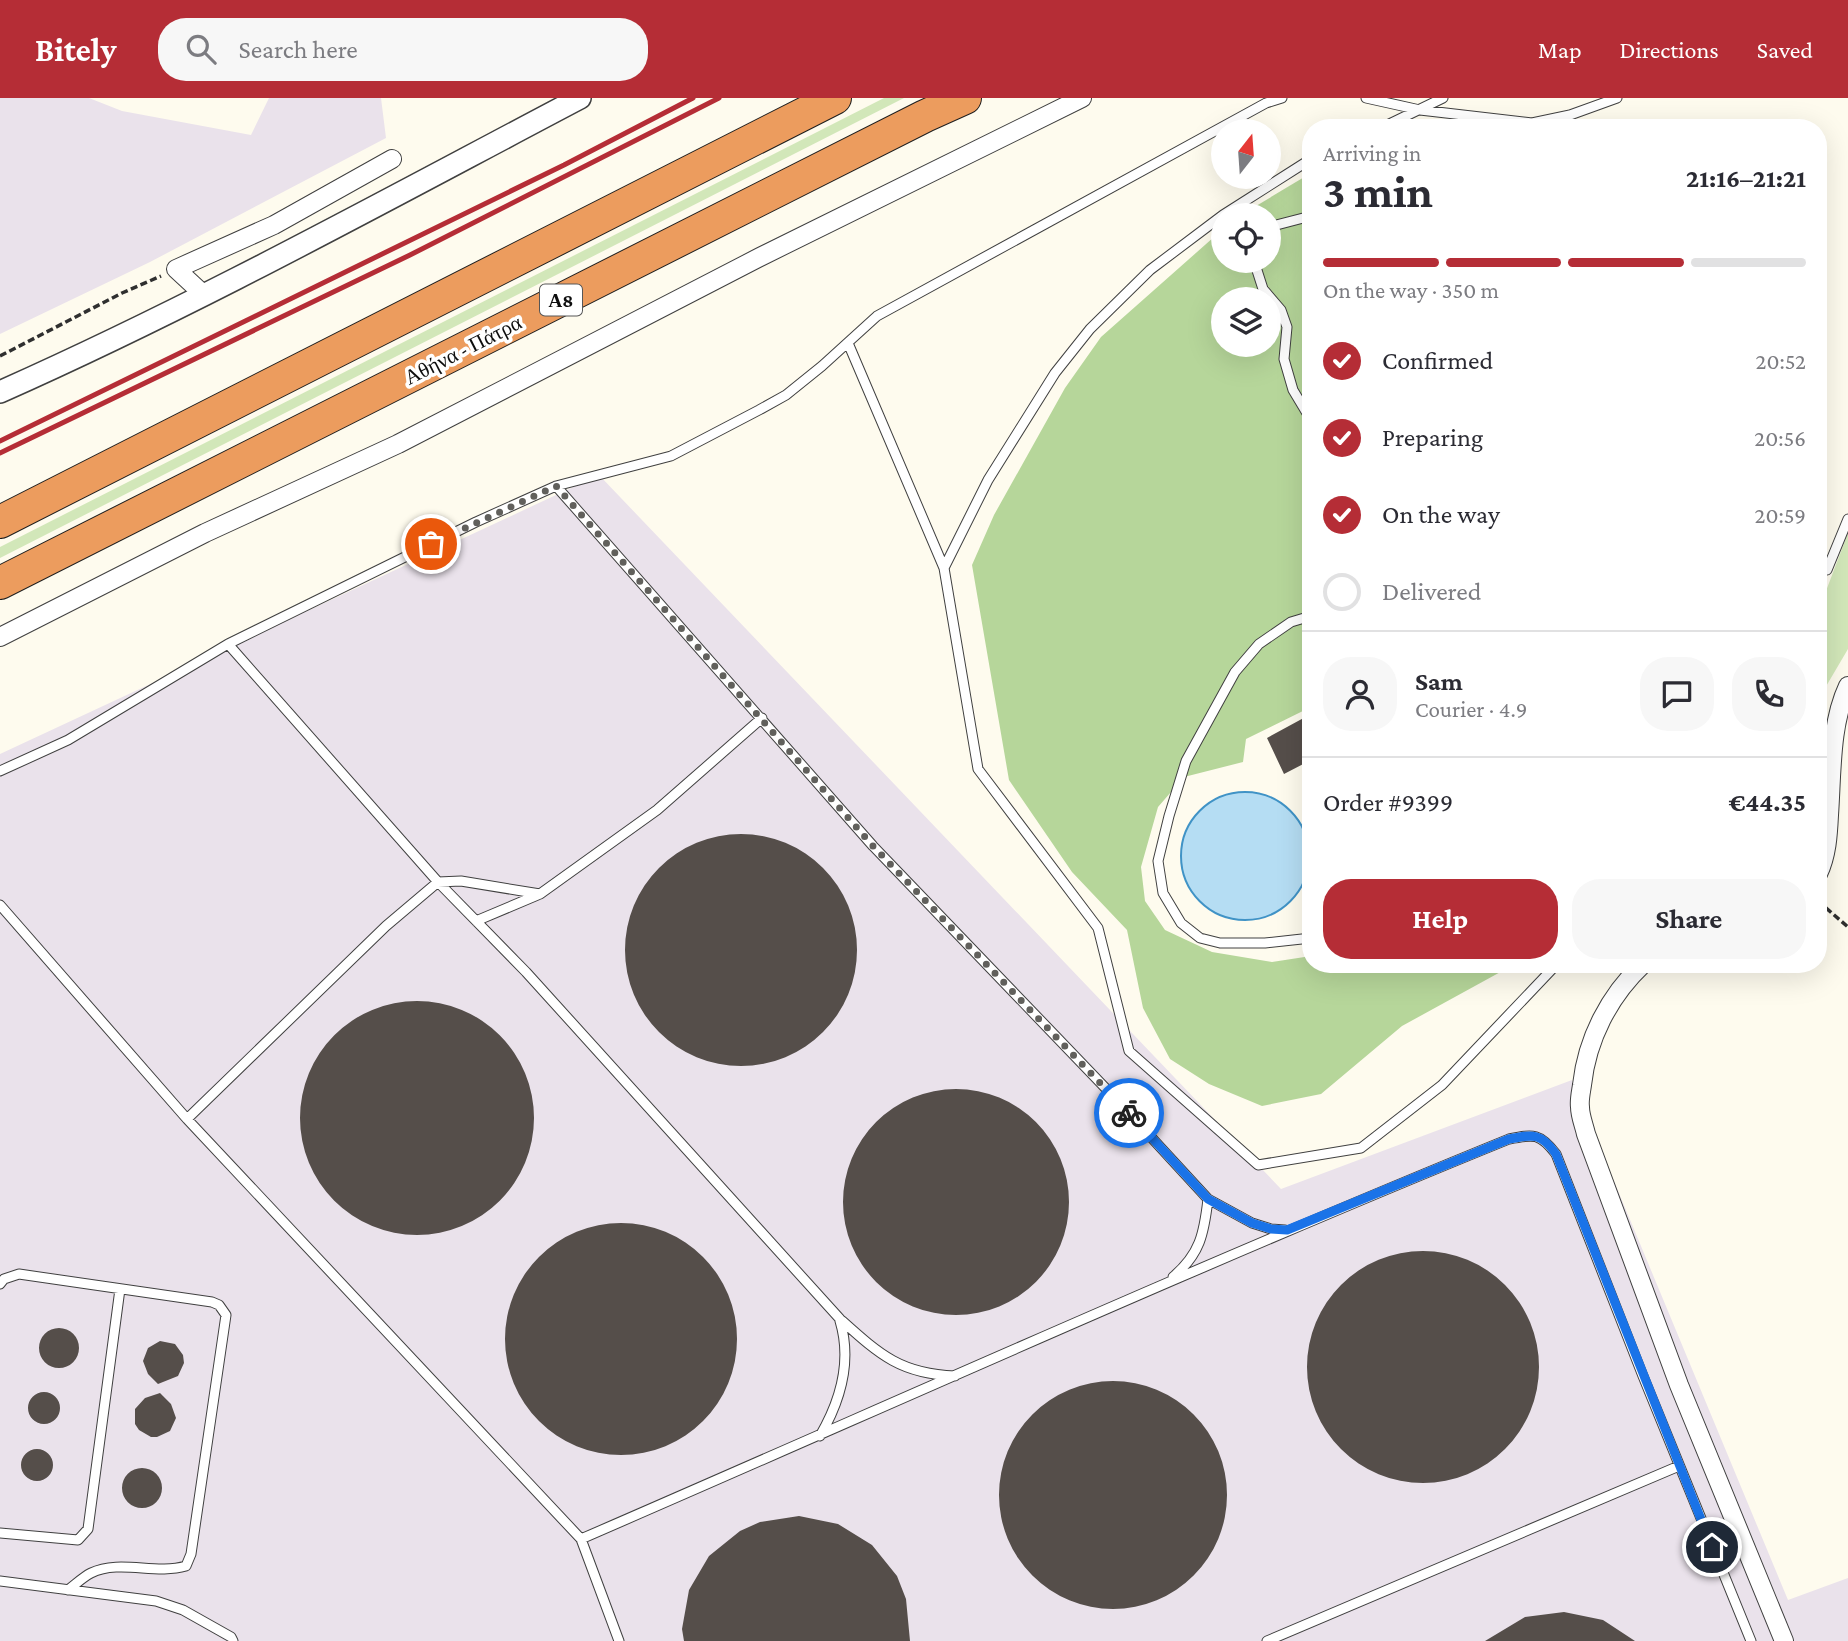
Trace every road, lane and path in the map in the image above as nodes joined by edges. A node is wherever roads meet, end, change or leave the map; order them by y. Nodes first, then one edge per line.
1 (580, 98) edge
2 (835, 98) edge
3 (953, 98) edge
4 (965, 98) edge
5 (1082, 98) edge
6 (1282, 98) edge
7 (1366, 98) edge
8 (1443, 98) edge
9 (1617, 98) edge
10 (1420, 110) junction
11 (925, 116) junction
12 (1400, 119) edge
13 (1498, 119) edge
14 (1551, 119) edge
15 (392, 159) dead end
16 (1302, 165) edge
17 (1242, 203) edge
18 (1302, 218) edge
19 (1211, 224) edge
20 (1281, 224) edge
21 (176, 269) junction
22 (1258, 273) edge
23 (204, 294) junction
24 (848, 342) junction
25 (0, 356) edge
26 (0, 392) edge
27 (1302, 405) edge
28 (556, 486) junction
29 (1848, 519) edge
30 (0, 522) edge
31 (944, 568) junction
32 (1827, 570) dead end
33 (0, 583) edge
34 (1302, 619) edge
35 (0, 637) edge
36 (228, 644) junction
37 (1848, 685) edge
38 (762, 718) junction
39 (1827, 770) edge
40 (0, 771) edge
41 (438, 882) junction
42 (540, 894) junction
43 (0, 905) edge
44 (1827, 909) edge
45 (477, 921) junction
46 (1848, 928) edge
47 (1302, 939) edge
48 (1548, 973) edge
49 (1634, 973) edge
50 (187, 1119) junction
51 (1208, 1199) junction
52 (1287, 1230) junction
53 (0, 1284) edge
54 (1165, 1284) junction
55 (120, 1289) junction
56 (840, 1319) junction
57 (957, 1376) junction
58 (820, 1436) junction
59 (1679, 1466) junction
60 (0, 1533) edge
61 (581, 1539) junction
62 (0, 1581) edge
63 (68, 1590) junction
64 (233, 1641) edge
65 (619, 1641) edge
66 (1267, 1641) edge
67 (1751, 1641) edge
68 (1784, 1641) edge

1 - 23 street
2 - 30 highway
3 - 11 highway
4 - 11 highway, Αθήνα - Πάτρα / Α8
5 - 35 street
6 - 24 lane
7 - 10 lane
8 - 10 lane
9 - 14 lane
10 - 12 lane
10 - 13 lane
11 - 33 highway, Αθήνα - Πάτρα / Α8
15 - 21 street
16 - 17 lane
18 - 20 lane
19 - 31 lane
21 - 23 street
21 - 25 path
22 - 27 lane
23 - 26 street
24 - 28 lane
24 - 31 lane
28 - 36 lane
28 - 38 lane
29 - 32 lane
31 - 48 lane
34 - 47 lane
36 - 40 lane
36 - 41 lane
37 - 39 street
38 - 42 lane
38 - 51 lane
41 - 42 lane
41 - 45 lane
41 - 50 lane
42 - 45 lane
43 - 50 lane
44 - 46 path
45 - 56 lane
49 - 68 street
50 - 61 lane
51 - 52 lane
51 - 54 lane
52 - 54 lane
52 - 59 lane
53 - 55 lane
54 - 57 lane
55 - 60 lane
55 - 63 lane
56 - 57 lane
56 - 58 lane
57 - 58 lane
58 - 61 lane
59 - 66 lane
59 - 67 lane
61 - 65 lane
62 - 63 lane
63 - 64 lane

